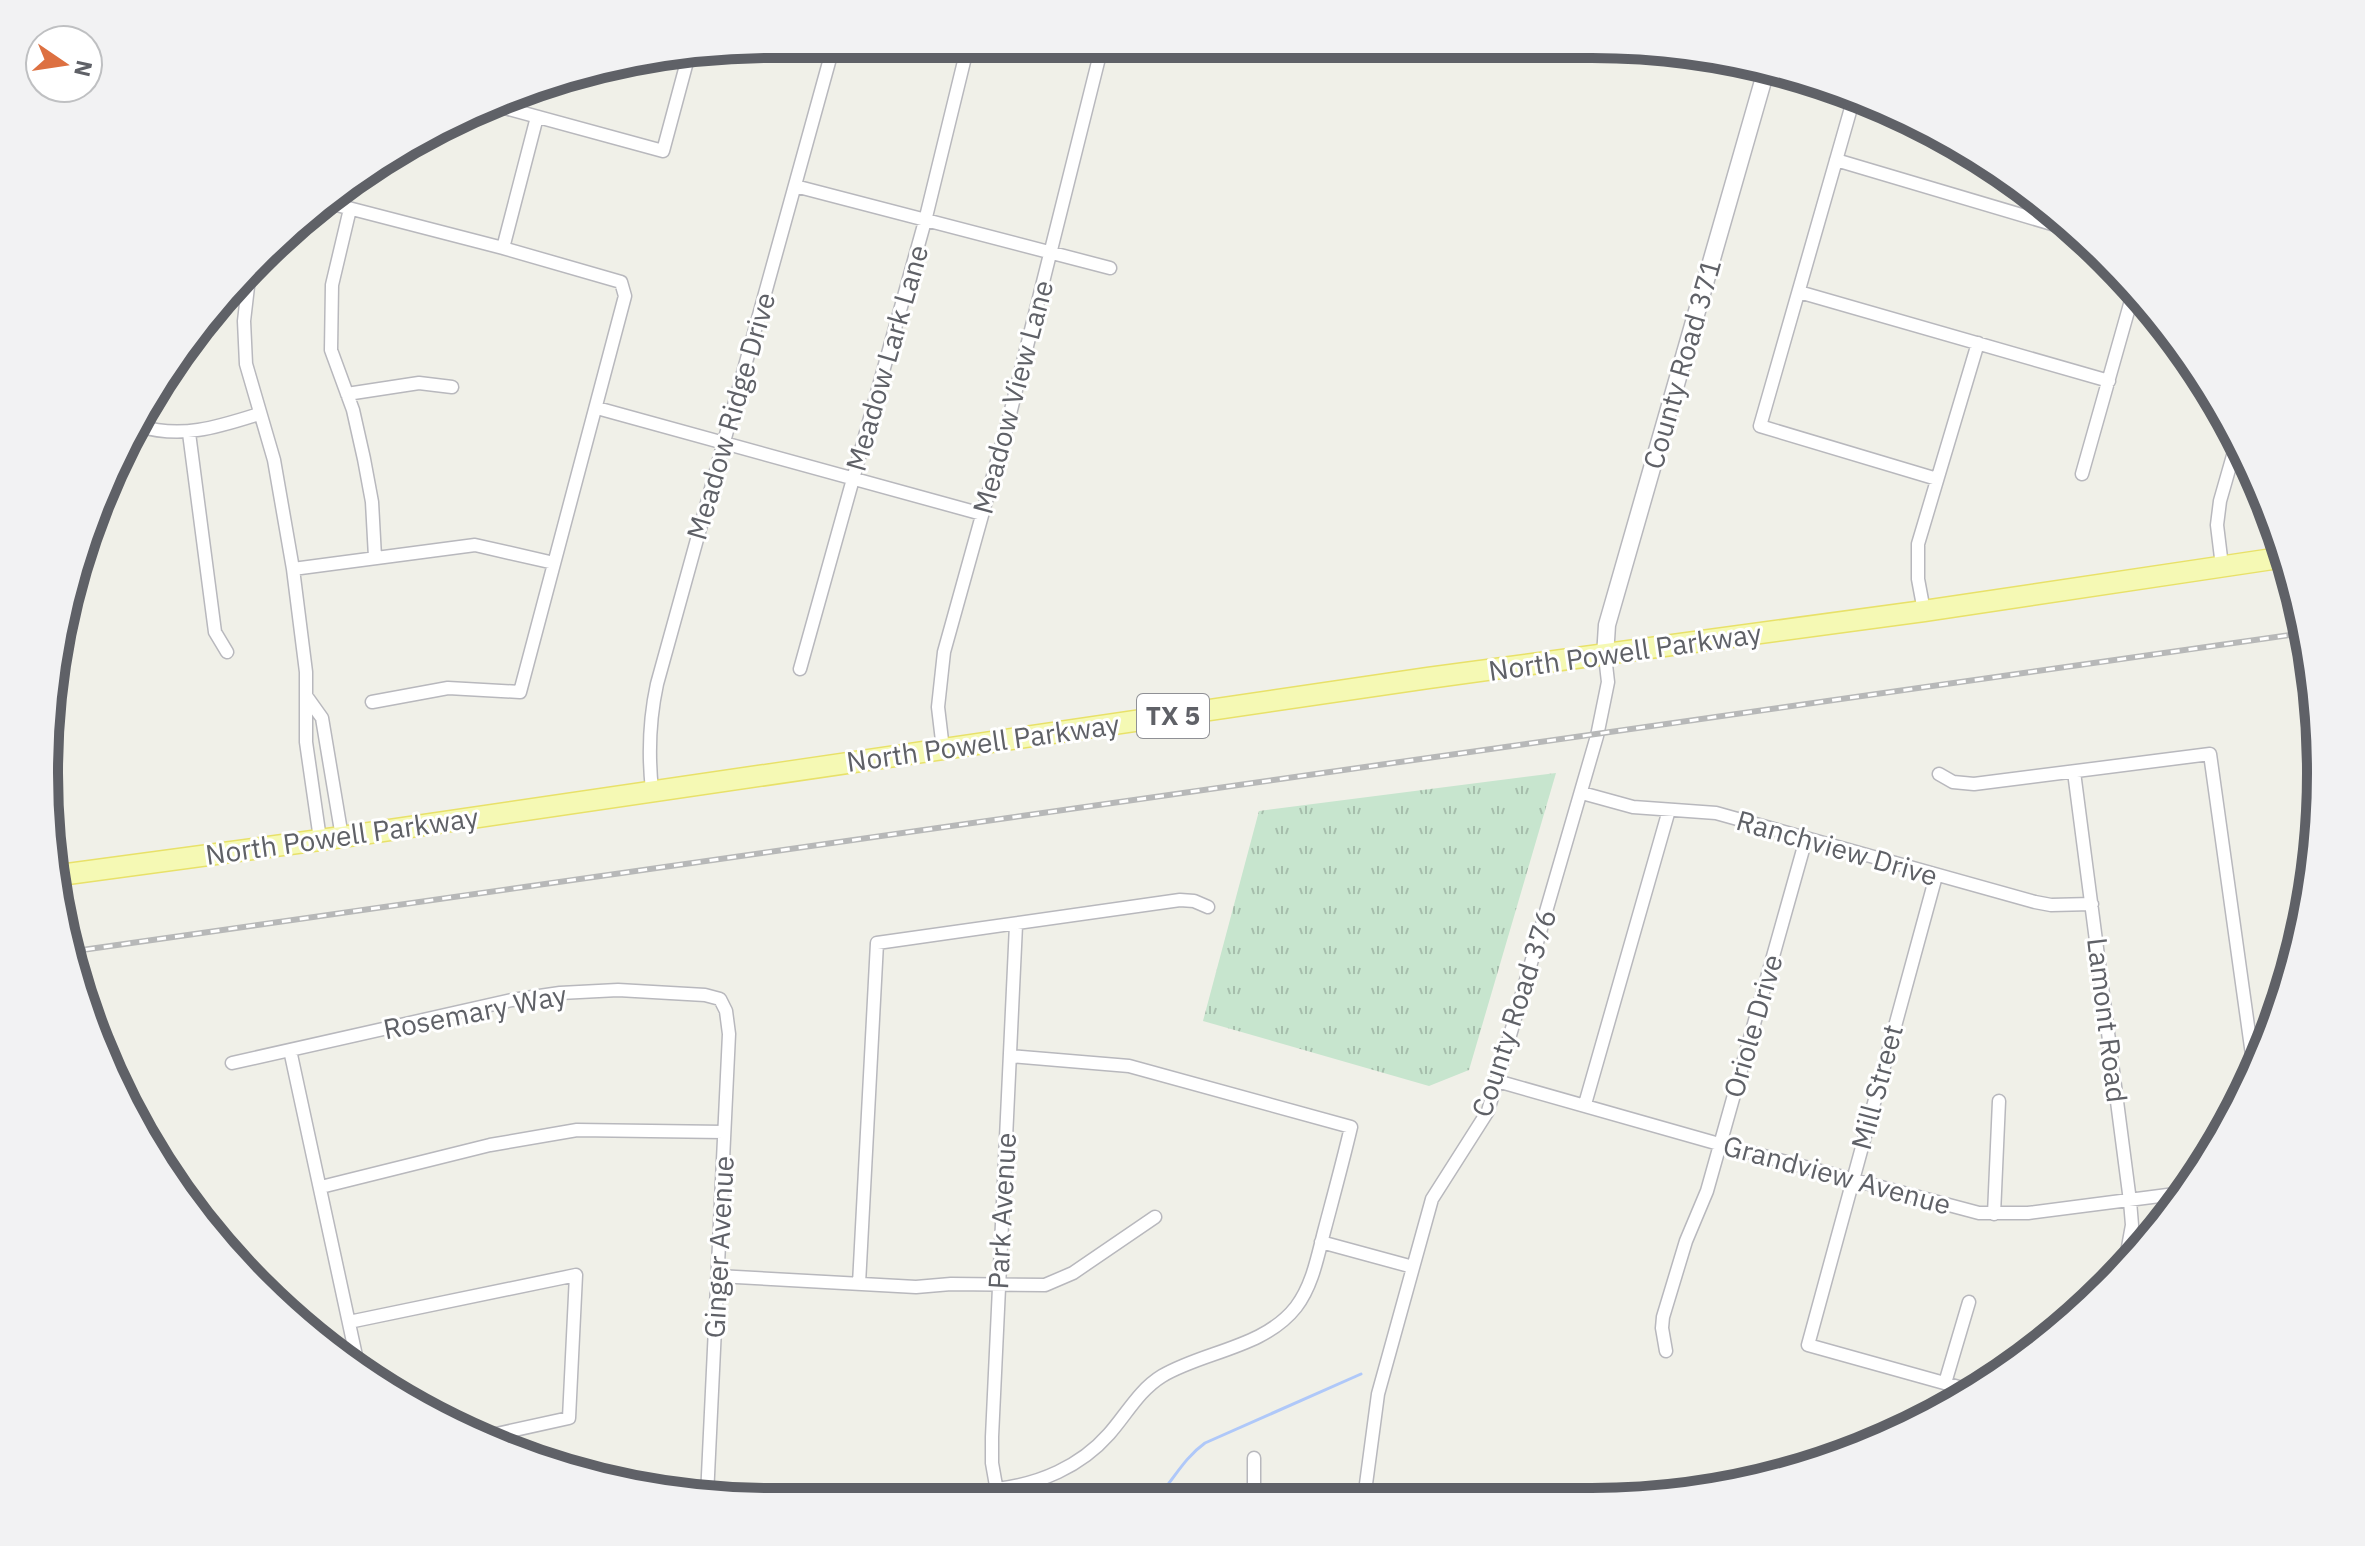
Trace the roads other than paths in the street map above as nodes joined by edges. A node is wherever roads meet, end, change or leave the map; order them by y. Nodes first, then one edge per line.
1 (830, 58) edge
2 (965, 58) edge
3 (1099, 58) edge
4 (687, 63) edge
5 (1764, 79) edge
6 (1851, 107) edge
7 (508, 109) edge
8 (537, 117) junction
9 (1836, 160) junction
10 (795, 186) junction
11 (338, 206) edge
12 (350, 209) junction
13 (925, 221) junction
14 (2048, 223) edge
15 (503, 248) junction
16 (1050, 253) junction
17 (1110, 268) dead end
18 (248, 288) edge
19 (1799, 292) junction
20 (2131, 303) edge
21 (1978, 343) junction
22 (2109, 381) junction
23 (452, 387) dead end
24 (347, 394) junction
25 (597, 408) junction
26 (259, 414) junction
27 (147, 428) edge
28 (189, 433) junction
29 (724, 444) junction
30 (2233, 456) edge
31 (2082, 474) dead end
32 (854, 478) junction
33 (1937, 479) junction
34 (982, 514) junction
35 (375, 557) junction
36 (2274, 559) edge
37 (554, 563) junction
38 (2222, 566) junction
39 (293, 569) junction
40 (1924, 611) junction
41 (227, 652) dead end
42 (1605, 656) junction
43 (800, 669) dead end
44 (307, 697) junction
45 (372, 702) dead end
46 (943, 749) junction
47 (2074, 772) junction
48 (1939, 774) dead end
49 (652, 790) junction
50 (1582, 793) junction
51 (1669, 810) junction
52 (342, 837) junction
53 (320, 839) junction
54 (1806, 839) junction
55 (65, 874) edge
56 (1936, 876) junction
57 (2092, 904) junction
58 (1208, 907) dead end
59 (1016, 925) junction
60 (720, 999) joint
61 (290, 1050) junction
62 (2251, 1050) edge
63 (1010, 1056) junction
64 (232, 1063) dead end
65 (1497, 1081) junction
66 (1999, 1101) dead end
67 (1585, 1104) junction
68 (724, 1132) junction
69 (1719, 1144) junction
70 (1852, 1180) junction
71 (321, 1187) junction
72 (2168, 1195) edge
73 (2130, 1201) junction
74 (1994, 1214) junction
75 (1155, 1217) dead end
76 (1321, 1242) junction
77 (2128, 1246) edge
78 (1413, 1267) junction
79 (718, 1276) junction
80 (859, 1284) junction
81 (998, 1285) junction
82 (1969, 1302) dead end
83 (349, 1322) junction
84 (1666, 1351) dead end
85 (355, 1353) edge
86 (1945, 1383) junction
87 (1958, 1387) edge
88 (498, 1434) edge
89 (1254, 1458) dead end
90 (708, 1484) edge
91 (997, 1488) edge
92 (1013, 1488) edge
93 (1252, 1488) edge
94 (1365, 1488) edge

1 - 10 street, Meadow Ridge Drive
2 - 13 street, Meadow Lark Lane
3 - 16 street, Meadow View Lane
4 - 8 street
5 - 42 street, County Road 371
6 - 9 street
7 - 8 street
8 - 15 street
9 - 14 street
9 - 19 street
10 - 13 street
10 - 29 street, Meadow Ridge Drive
11 - 12 street
12 - 15 street
12 - 24 street
13 - 16 street
13 - 32 street, Meadow Lark Lane
15 - 25 street
16 - 17 street
16 - 34 street, Meadow View Lane
18 - 26 street
19 - 21 street
19 - 33 street
20 - 22 street
21 - 22 street
21 - 33 street
22 - 31 street
23 - 24 street
24 - 35 street
25 - 29 street
25 - 37 street
26 - 28 street
26 - 39 street
27 - 28 street
28 - 41 street
29 - 32 street
29 - 49 street, Meadow Ridge Drive
30 - 38 street
32 - 34 street
32 - 43 street, Meadow Lark Lane
33 - 40 street
34 - 46 street, Meadow View Lane
35 - 37 street
35 - 39 street
36 - 38 main road, North Powell Parkway / TX 5
37 - 45 street
38 - 40 main road, North Powell Parkway / TX 5
39 - 44 street
40 - 42 main road, North Powell Parkway / TX 5
42 - 46 main road, North Powell Parkway / TX 5
42 - 50 street, County Road 376
44 - 52 street
44 - 53 street
46 - 49 main road, North Powell Parkway / TX 5
47 - 48 street
47 - 57 street, Lamont Road
47 - 62 street
49 - 52 main road, North Powell Parkway / TX 5
50 - 51 street, Ranchview Drive
50 - 65 street, County Road 376
51 - 54 street, Ranchview Drive
51 - 67 street
52 - 53 main road, North Powell Parkway / TX 5
53 - 55 main road, North Powell Parkway / TX 5
54 - 56 street, Ranchview Drive
54 - 69 street, Oriole Drive
56 - 57 street, Ranchview Drive
56 - 70 street, Mill Street
57 - 73 street, Lamont Road
58 - 59 street
59 - 63 street, Park Avenue
59 - 80 street
60 - 61 street, Rosemary Way
60 - 68 street, Ginger Avenue
61 - 64 street, Rosemary Way
61 - 71 street
63 - 76 street
63 - 81 street, Park Avenue
65 - 67 street, Grandview Avenue
65 - 78 street, County Road 376
66 - 74 street
67 - 69 street, Grandview Avenue
68 - 71 street
68 - 79 street, Ginger Avenue
69 - 70 street, Grandview Avenue
69 - 84 street, Oriole Drive
70 - 74 street, Grandview Avenue
70 - 86 street, Mill Street
71 - 83 street
72 - 73 street, Grandview Avenue
73 - 74 street, Grandview Avenue
73 - 77 street, Lamont Road
75 - 81 street
76 - 78 street
76 - 92 street
78 - 94 street, County Road 376
79 - 80 street
79 - 90 street, Ginger Avenue
80 - 81 street
81 - 91 street, Park Avenue
82 - 86 street
83 - 85 street
83 - 88 street
86 - 87 street
89 - 93 street

